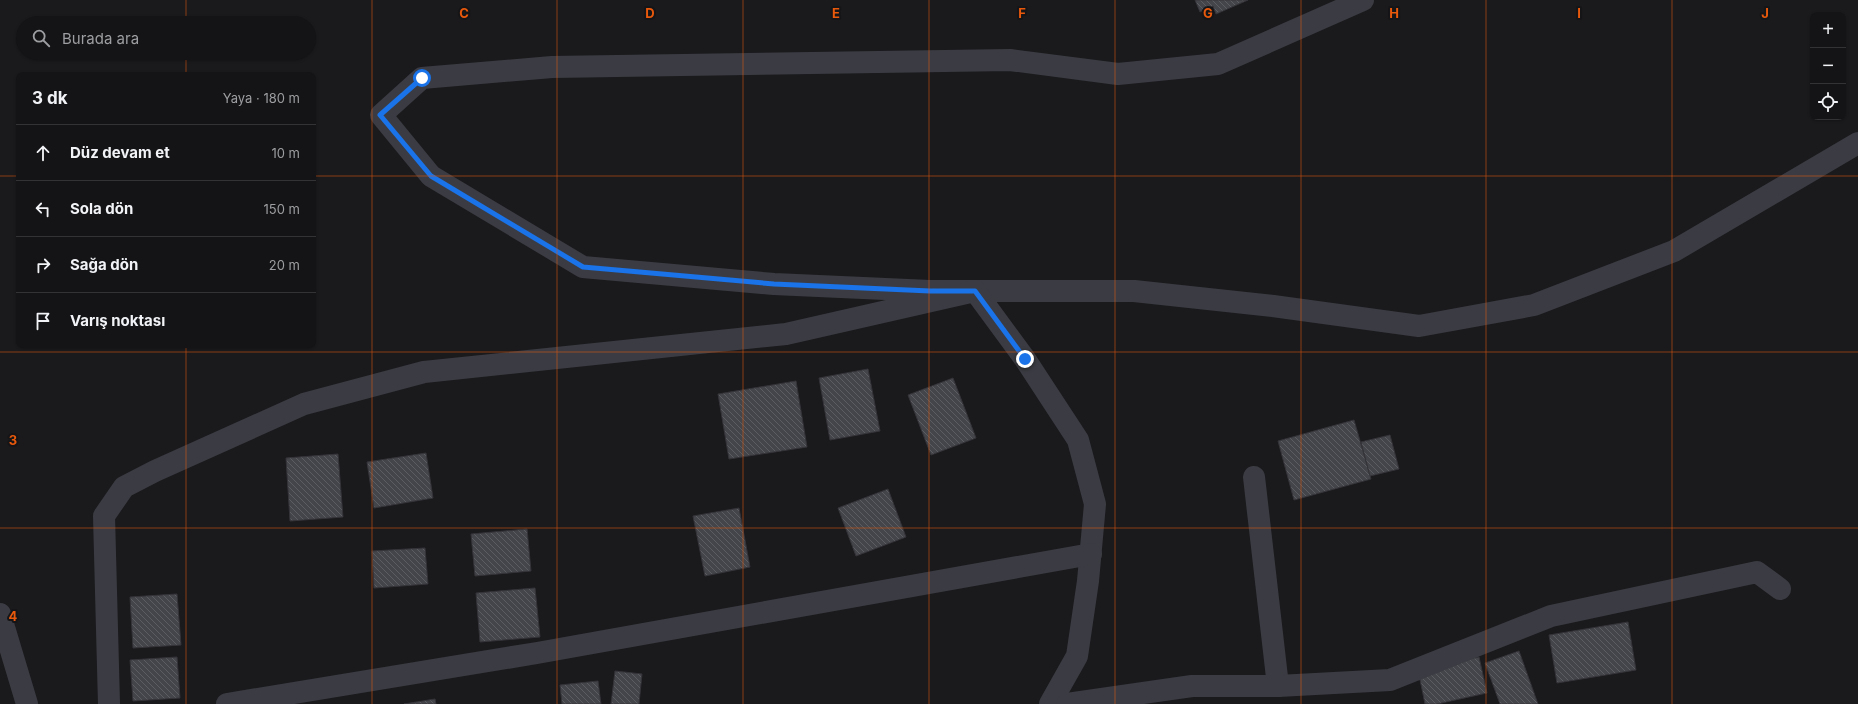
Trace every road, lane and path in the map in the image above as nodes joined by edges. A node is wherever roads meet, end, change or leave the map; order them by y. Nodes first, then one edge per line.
1 (1364, 0) edge
2 (1858, 143) edge
3 (975, 291) junction
4 (1254, 477) dead end
5 (1090, 554) junction
6 (1780, 589) dead end
7 (0, 614) edge
8 (1278, 686) junction
9 (27, 704) edge
10 (109, 704) edge
11 (227, 704) edge
12 (1050, 704) edge
13 (1067, 704) edge

1 - 3 street
2 - 3 street
3 - 5 street
3 - 10 street
4 - 8 street
5 - 11 street
5 - 12 street
6 - 8 street
7 - 9 street
8 - 13 street

